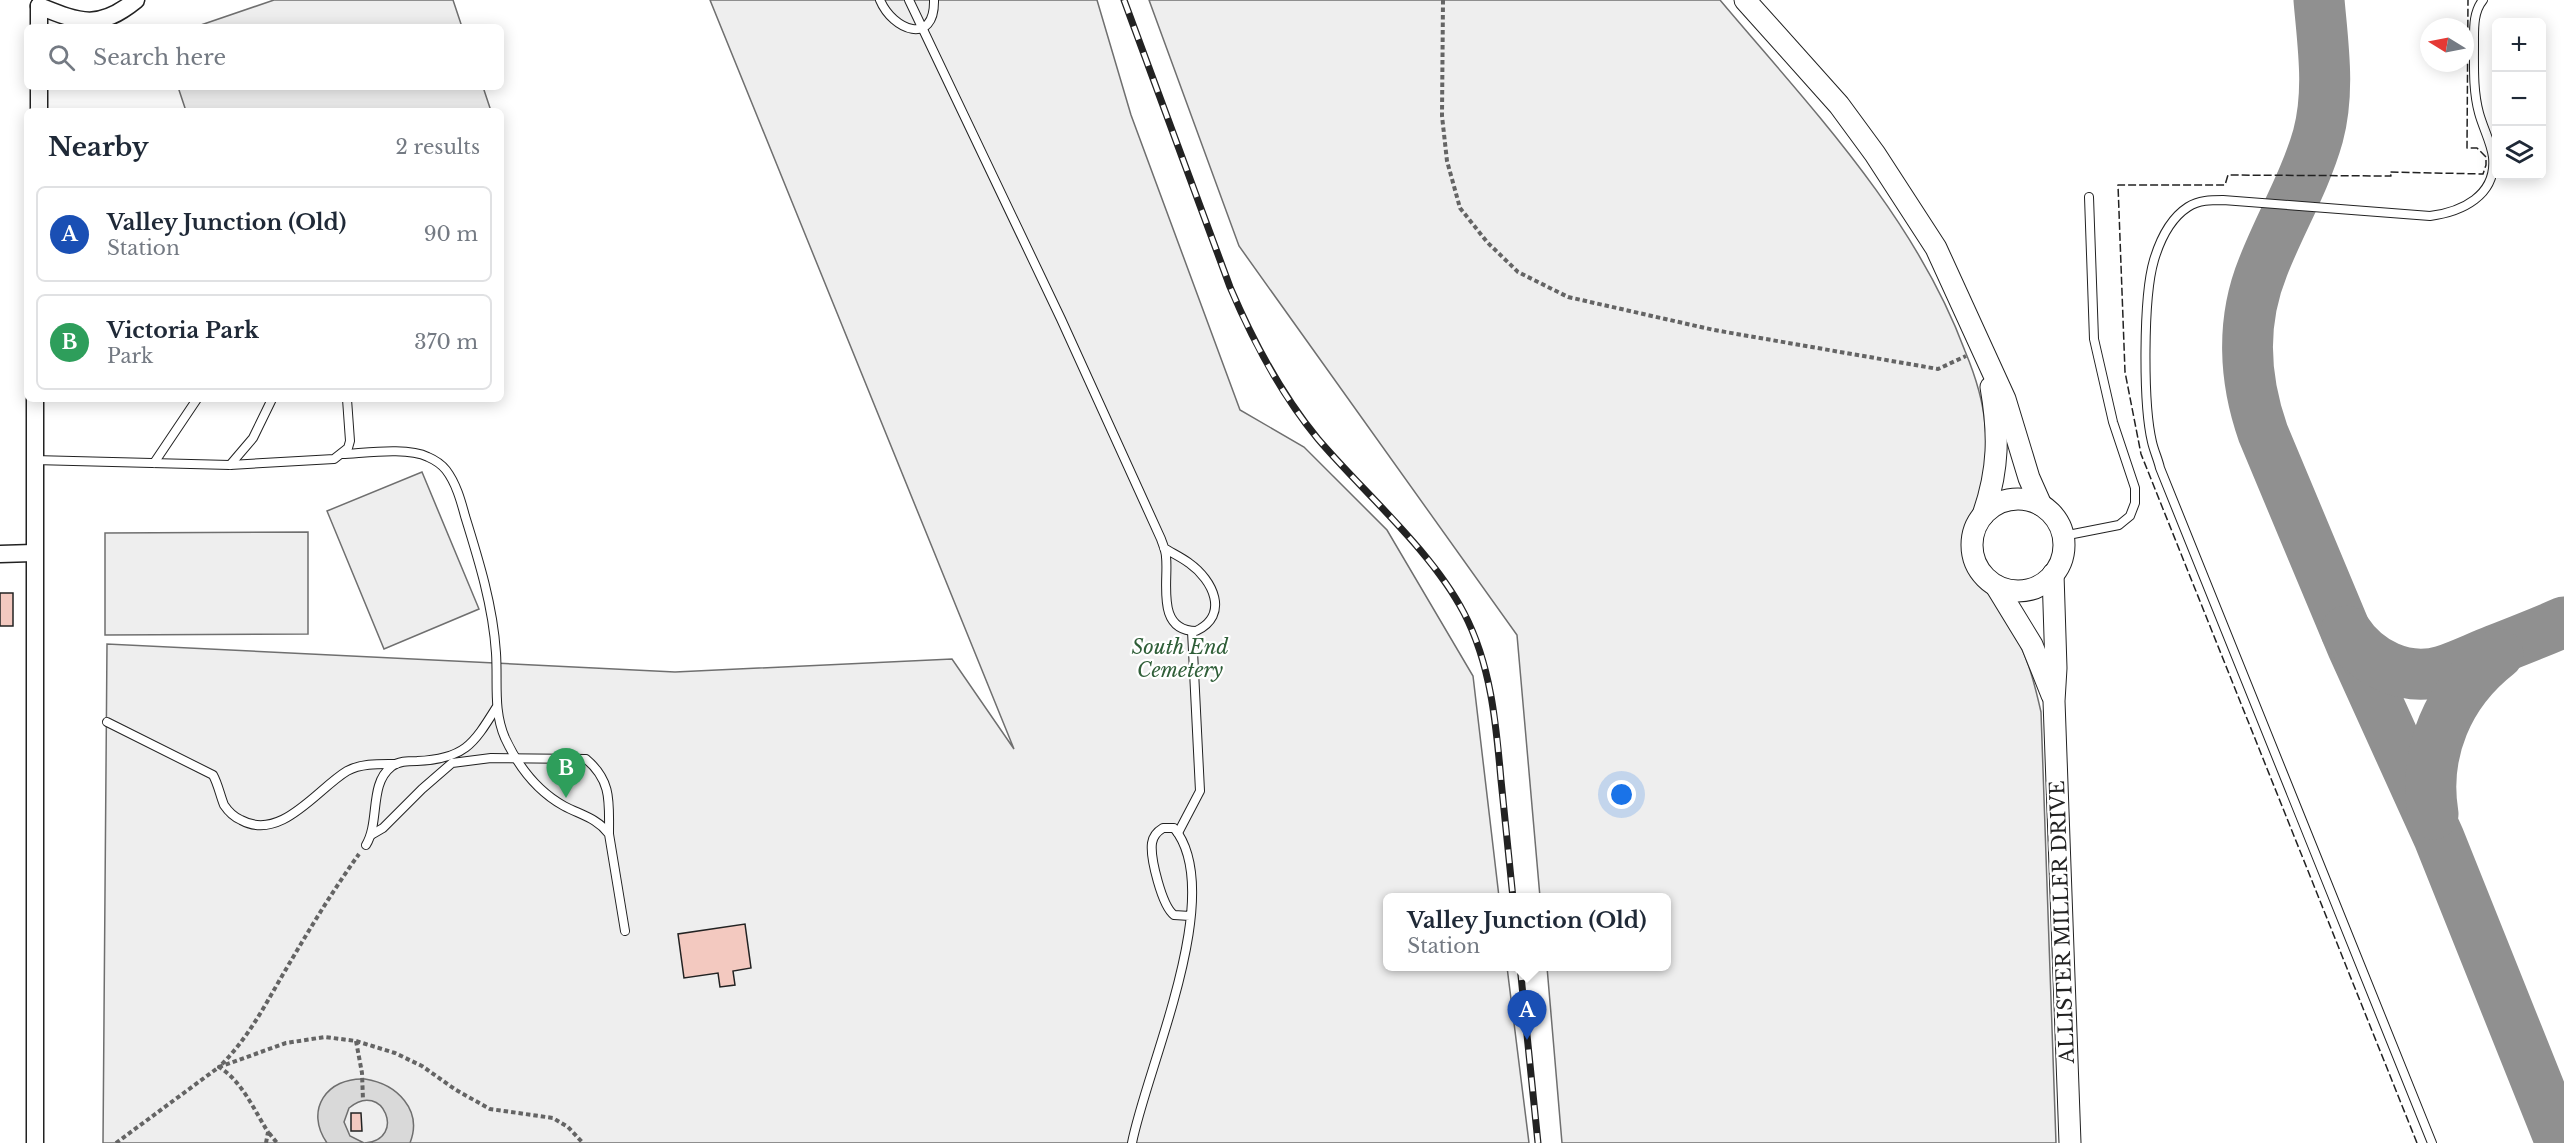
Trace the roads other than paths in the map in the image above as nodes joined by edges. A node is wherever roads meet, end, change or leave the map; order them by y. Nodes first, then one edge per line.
1 (136, 0) edge
2 (880, 0) edge
3 (909, 0) edge
4 (934, 0) edge
5 (1745, 0) edge
6 (2483, 0) edge
7 (37, 3) edge
8 (39, 24) edge
9 (923, 29) junction
10 (39, 90) edge
11 (39, 108) edge
12 (2090, 196) dead end
13 (1983, 348) junction
14 (35, 402) edge
15 (195, 402) edge
16 (271, 402) edge
17 (347, 402) edge
18 (342, 454) junction
19 (34, 460) junction
20 (154, 463) junction
21 (230, 465) junction
22 (2041, 505) junction
23 (1983, 515) junction
24 (2062, 536) junction
25 (1164, 548) junction
26 (33, 553) junction
27 (0, 554) edge
28 (2053, 574) junction
29 (1996, 586) junction
30 (1192, 631) junction
31 (2054, 701) junction
32 (496, 708) junction
33 (106, 722) dead end
34 (517, 759) junction
35 (396, 764) junction
36 (1177, 831) junction
37 (609, 834) junction
38 (371, 835) junction
39 (366, 845) road end
40 (1190, 916) junction
41 (625, 931) dead end
42 (35, 1143) edge
43 (1132, 1143) edge
44 (2070, 1143) edge
45 (2432, 1143) edge

1 - 7 street
2 - 9 lane
3 - 9 lane
4 - 9 lane
5 - 13 street
6 - 45 lane
7 - 8 street
9 - 25 lane
10 - 11 street
12 - 24 lane
13 - 22 street
13 - 23 street
14 - 19 street
15 - 20 lane
16 - 21 lane
17 - 18 lane
18 - 21 lane
18 - 32 lane
19 - 20 lane
19 - 26 street
20 - 21 lane
22 - 23 street
22 - 24 street
23 - 29 street
24 - 28 street
25 - 30 lane
25 - 30 lane
26 - 27 street
26 - 42 street
28 - 29 street
28 - 31 street, ALLISTER MILLER DRIVE
29 - 31 street, ALLISTER MILLER DRIVE
30 - 36 lane
31 - 44 street, ALLISTER MILLER DRIVE
32 - 34 lane
32 - 35 lane
33 - 35 lane
34 - 37 lane
34 - 37 lane
34 - 38 lane
35 - 38 lane
36 - 40 lane
36 - 40 lane
37 - 41 lane
38 - 39 lane
40 - 43 lane

